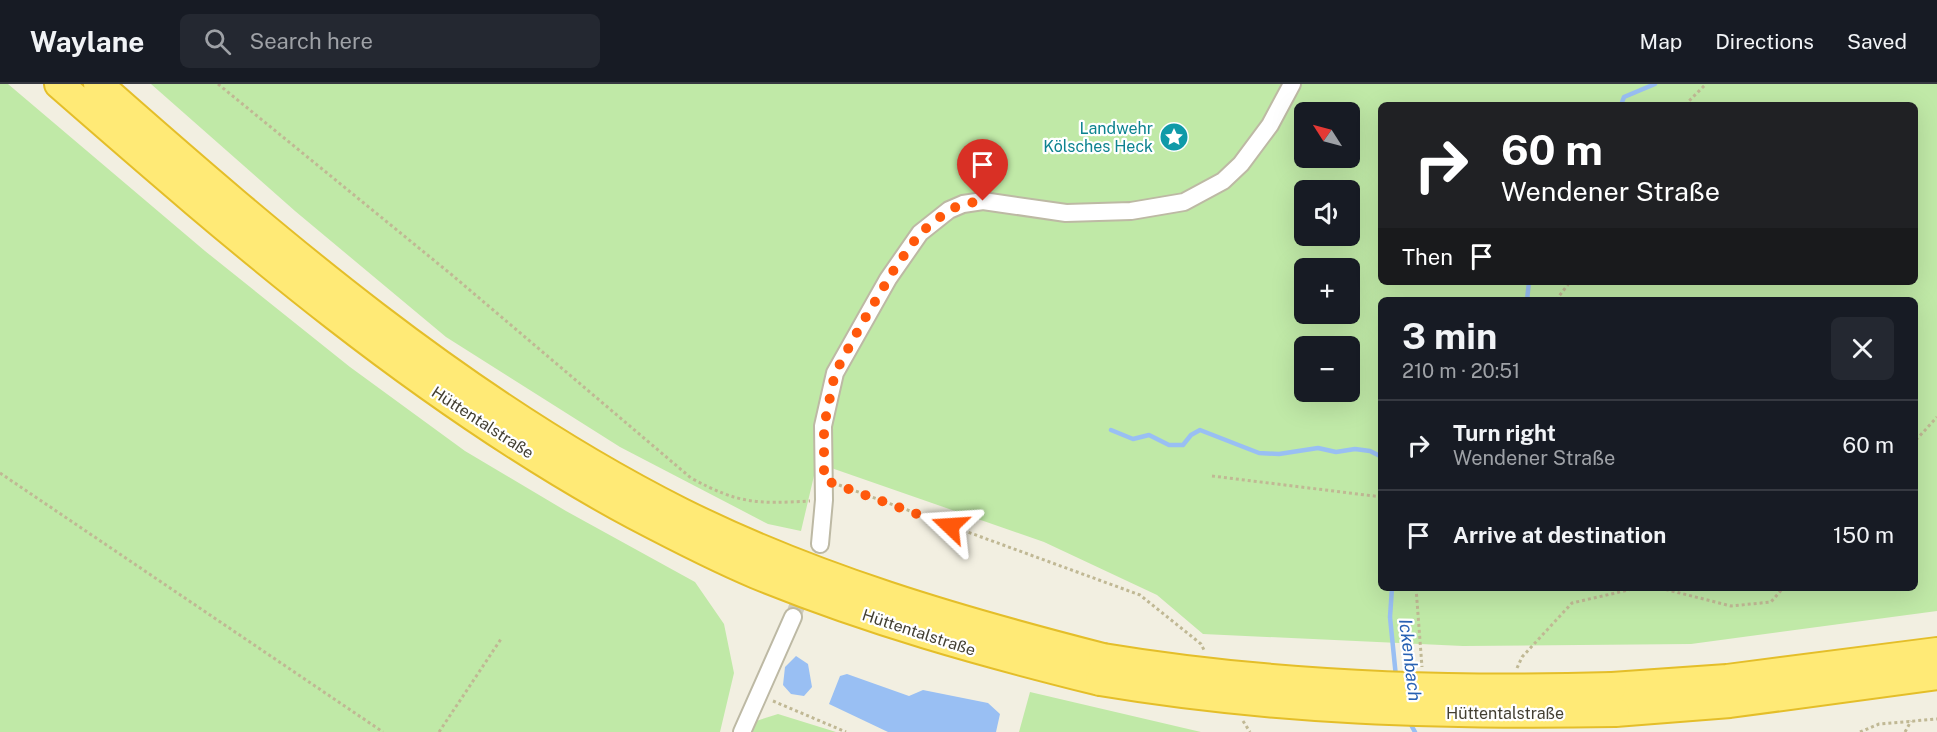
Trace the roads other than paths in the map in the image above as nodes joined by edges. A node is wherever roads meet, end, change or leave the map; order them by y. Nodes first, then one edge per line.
1 (59, 84) edge
2 (98, 84) edge
3 (1292, 84) edge
4 (820, 544) tunnel mouth
5 (793, 617) tunnel mouth
6 (1937, 652) edge
7 (1101, 669) junction
8 (1937, 675) edge
9 (1614, 699) junction
10 (742, 732) edge

1 - 7 highway, Hüttentalstraße
2 - 7 highway, Hüttentalstraße
3 - 4 street
5 - 10 street
6 - 9 highway, Hüttentalstraße
7 - 9 highway, Hüttentalstraße, bridge
8 - 9 highway, Hüttentalstraße

